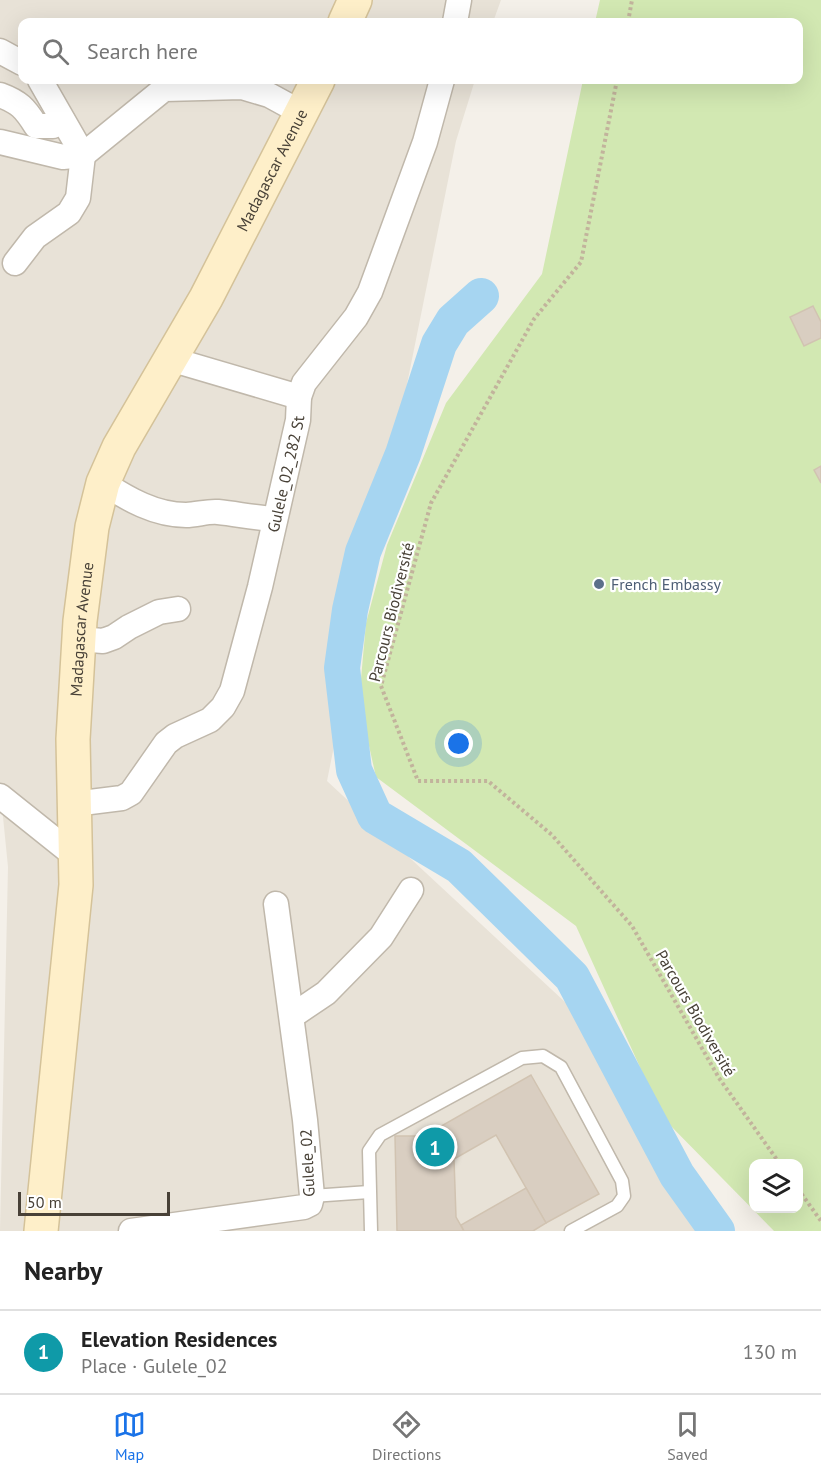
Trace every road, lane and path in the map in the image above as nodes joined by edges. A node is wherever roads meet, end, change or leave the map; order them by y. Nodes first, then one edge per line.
1 (355, 0) edge
2 (459, 0) edge
3 (632, 0) edge
4 (347, 18) edge
5 (456, 18) edge
6 (629, 18) edge
7 (0, 51) edge
8 (18, 61) edge
9 (42, 84) edge
10 (316, 84) edge
11 (441, 84) edge
12 (616, 84) edge
13 (0, 95) edge
14 (302, 113) junction
15 (63, 121) junction
16 (0, 142) edge
17 (83, 155) junction
18 (15, 263) dead end
19 (170, 359) junction
20 (298, 397) junction
21 (103, 483) junction
22 (275, 519) junction
23 (178, 609) dead end
24 (79, 639) junction
25 (0, 796) edge
26 (74, 804) junction
27 (75, 856) junction
28 (411, 890) dead end
29 (276, 904) dead end
30 (292, 1016) junction
31 (776, 1159) edge
32 (369, 1192) junction
33 (312, 1196) junction
34 (803, 1196) edge
35 (821, 1221) edge
36 (41, 1231) edge
37 (131, 1231) edge
38 (371, 1231) edge
39 (571, 1231) edge

1 - 4 main road
2 - 5 street
3 - 6 path
7 - 8 street
9 - 15 street
10 - 14 main road, Madagascar Avenue
11 - 20 street, Gulele_02_282 St
12 - 31 path, Parcours Biodiversité
13 - 15 street
14 - 17 street
14 - 19 main road, Madagascar Avenue
15 - 17 street
16 - 17 street
17 - 18 street
19 - 20 street
19 - 21 main road, Madagascar Avenue
20 - 22 street, Gulele_02_282 St
21 - 22 street
21 - 24 main road, Madagascar Avenue
22 - 26 street, Gulele_02_282 St
23 - 24 street
24 - 26 main road, Madagascar Avenue
25 - 27 street
26 - 27 main road, Madagascar Avenue
27 - 36 main road, Madagascar Avenue
28 - 30 street
29 - 30 street, Gulele_02
30 - 33 street, Gulele_02
32 - 33 lane
32 - 38 lane
32 - 39 lane
33 - 37 street, Gulele_02
34 - 35 path

